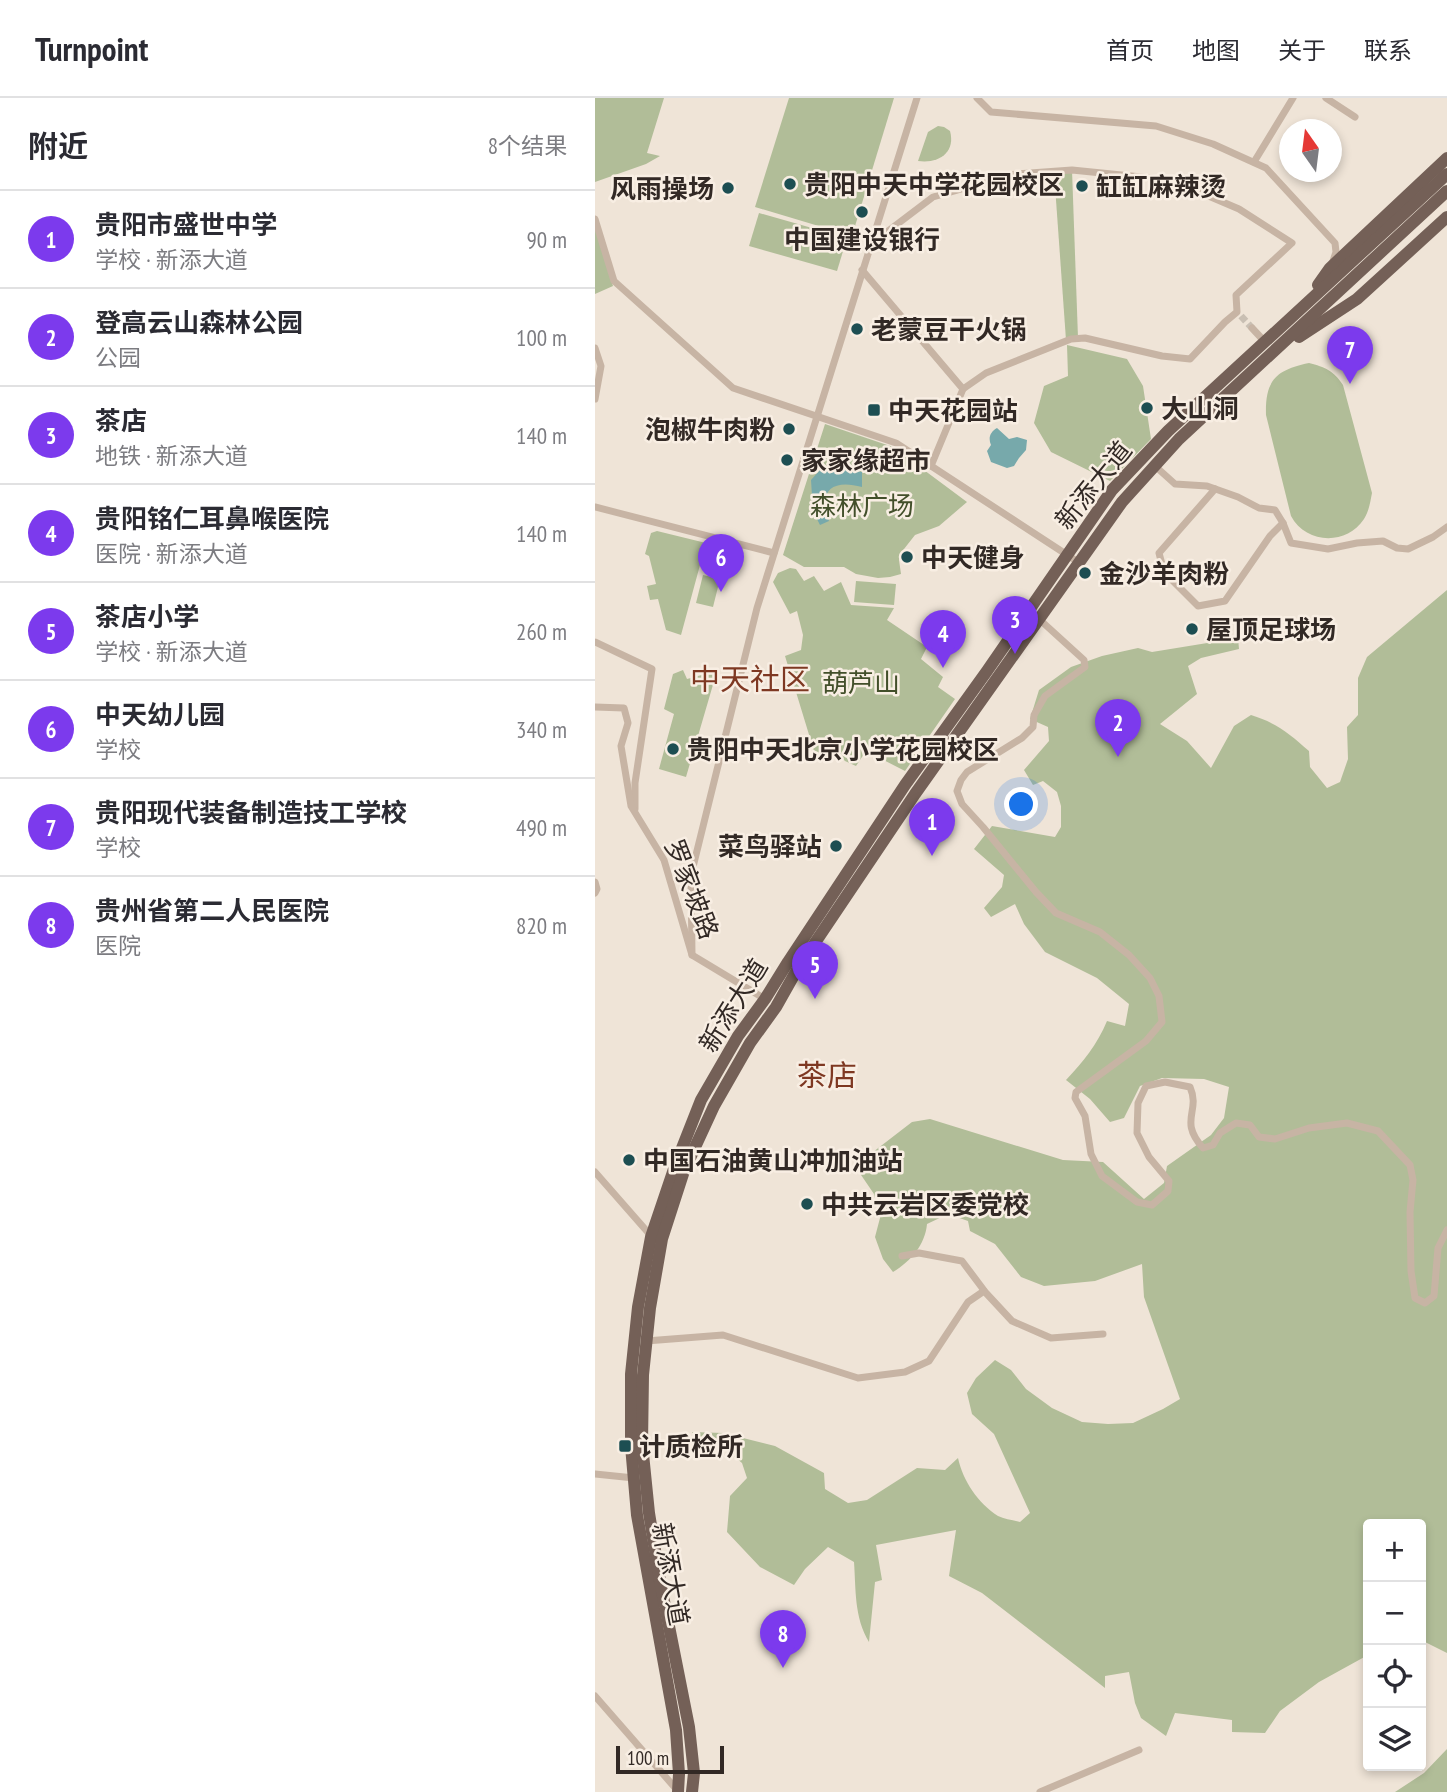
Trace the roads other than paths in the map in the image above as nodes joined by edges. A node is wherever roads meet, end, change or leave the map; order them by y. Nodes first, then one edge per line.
1 (916, 98) edge
2 (977, 98) edge
3 (1293, 98) edge
4 (1326, 98) edge
5 (1355, 117) dead end
6 (1447, 158) edge
7 (1254, 162) junction
8 (1447, 174) edge
9 (1447, 191) edge
10 (1447, 217) edge
11 (595, 219) edge
12 (870, 245) junction
13 (1330, 268) junction
14 (863, 270) junction
15 (1302, 307) junction
16 (1252, 328) tunnel mouth
17 (1265, 342) junction
18 (595, 348) edge
19 (1269, 356) junction
20 (964, 389) junction
21 (595, 399) edge
22 (817, 417) junction
23 (931, 466) junction
24 (1155, 466) junction
25 (1215, 489) junction
26 (595, 507) edge
27 (1283, 523) junction
28 (1447, 527) edge
29 (774, 553) junction
30 (1067, 554) junction
31 (1078, 562) junction
32 (1038, 618) junction
33 (595, 642) edge
34 (595, 707) edge
35 (635, 813) junction
36 (595, 882) edge
37 (595, 893) edge
38 (692, 955) junction
39 (765, 999) junction
40 (595, 1172) edge
41 (1447, 1230) edge
42 (657, 1238) junction
43 (902, 1256) dead end
44 (984, 1291) junction
45 (1103, 1334) dead end
46 (646, 1341) junction
47 (595, 1474) edge
48 (634, 1478) junction
49 (595, 1696) edge
50 (1139, 1750) dead end
51 (678, 1791) edge
52 (692, 1792) edge
53 (1040, 1792) edge

1 - 12 street
2 - 7 street
3 - 7 street
4 - 5 street
6 - 13 main road
7 - 13 street
8 - 15 main road, 新添大道
9 - 19 main road, 新添大道
10 - 19 main road
11 - 22 street
12 - 14 street
12 - 20 street
13 - 15 main road
14 - 20 street
14 - 22 street
15 - 17 main road, 新添大道
16 - 17 street
17 - 30 main road, 新添大道
18 - 21 street
19 - 24 main road, 新添大道
20 - 23 street
22 - 23 street
22 - 29 street
23 - 30 street
24 - 25 street
24 - 31 main road, 新添大道
25 - 27 street
25 - 27 street
26 - 29 street
27 - 28 street
29 - 38 street
30 - 31 street
30 - 39 main road, 新添大道
31 - 32 main road, 新添大道
32 - 41 street
32 - 42 main road, 新添大道
33 - 35 street
34 - 35 street, 罗家坡路
35 - 38 street, 罗家坡路
36 - 37 street
38 - 39 street, 罗家坡路
39 - 42 main road, 新添大道
40 - 42 street
42 - 46 main road, 新添大道
42 - 48 main road, 新添大道
43 - 44 street
44 - 45 street
44 - 46 street
46 - 52 main road, 新添大道
47 - 48 street
48 - 51 main road, 新添大道
49 - 51 street
50 - 53 street

